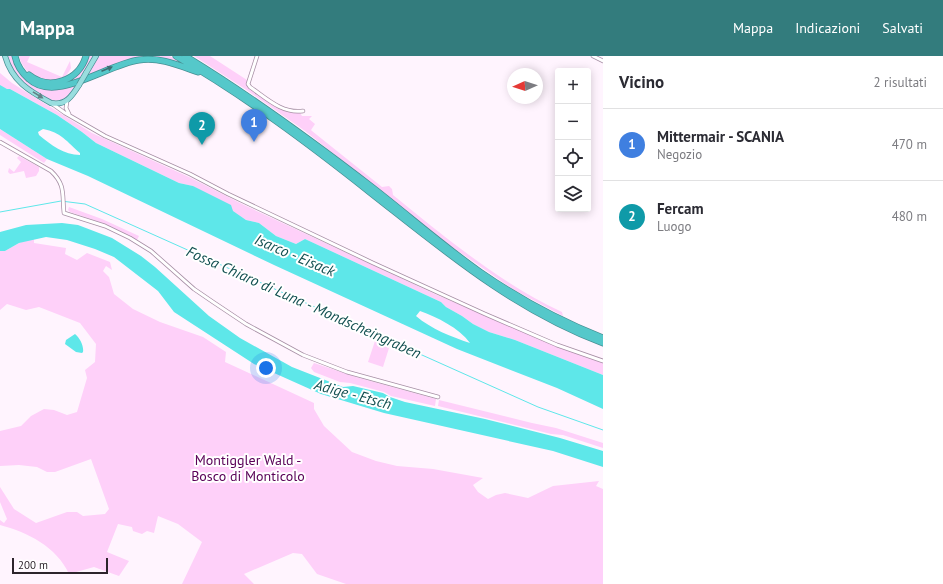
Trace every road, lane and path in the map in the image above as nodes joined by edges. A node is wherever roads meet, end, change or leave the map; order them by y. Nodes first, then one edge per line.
1 (5, 56) edge
2 (15, 56) edge
3 (18, 56) edge
4 (86, 56) edge
5 (96, 56) edge
6 (176, 56) edge
7 (185, 56) edge
8 (257, 56) edge
9 (593, 56) edge
10 (603, 61) edge
11 (210, 76) junction
12 (67, 101) junction
13 (51, 103) junction
14 (303, 111) dead end
15 (70, 115) junction
16 (0, 142) edge
17 (603, 338) edge
18 (603, 343) edge
19 (603, 361) edge
20 (438, 397) dead end

1 -> 13 main road
2 -> 11 highway
3 - 4 highway
5 - 12 main road, bridge
6 - 11 highway
7 - 17 highway
8 - 14 street
9 - 10 street
11 - 18 highway
12 - 13 main road
12 - 15 street
13 - 15 street
15 - 19 street
16 - 20 street

